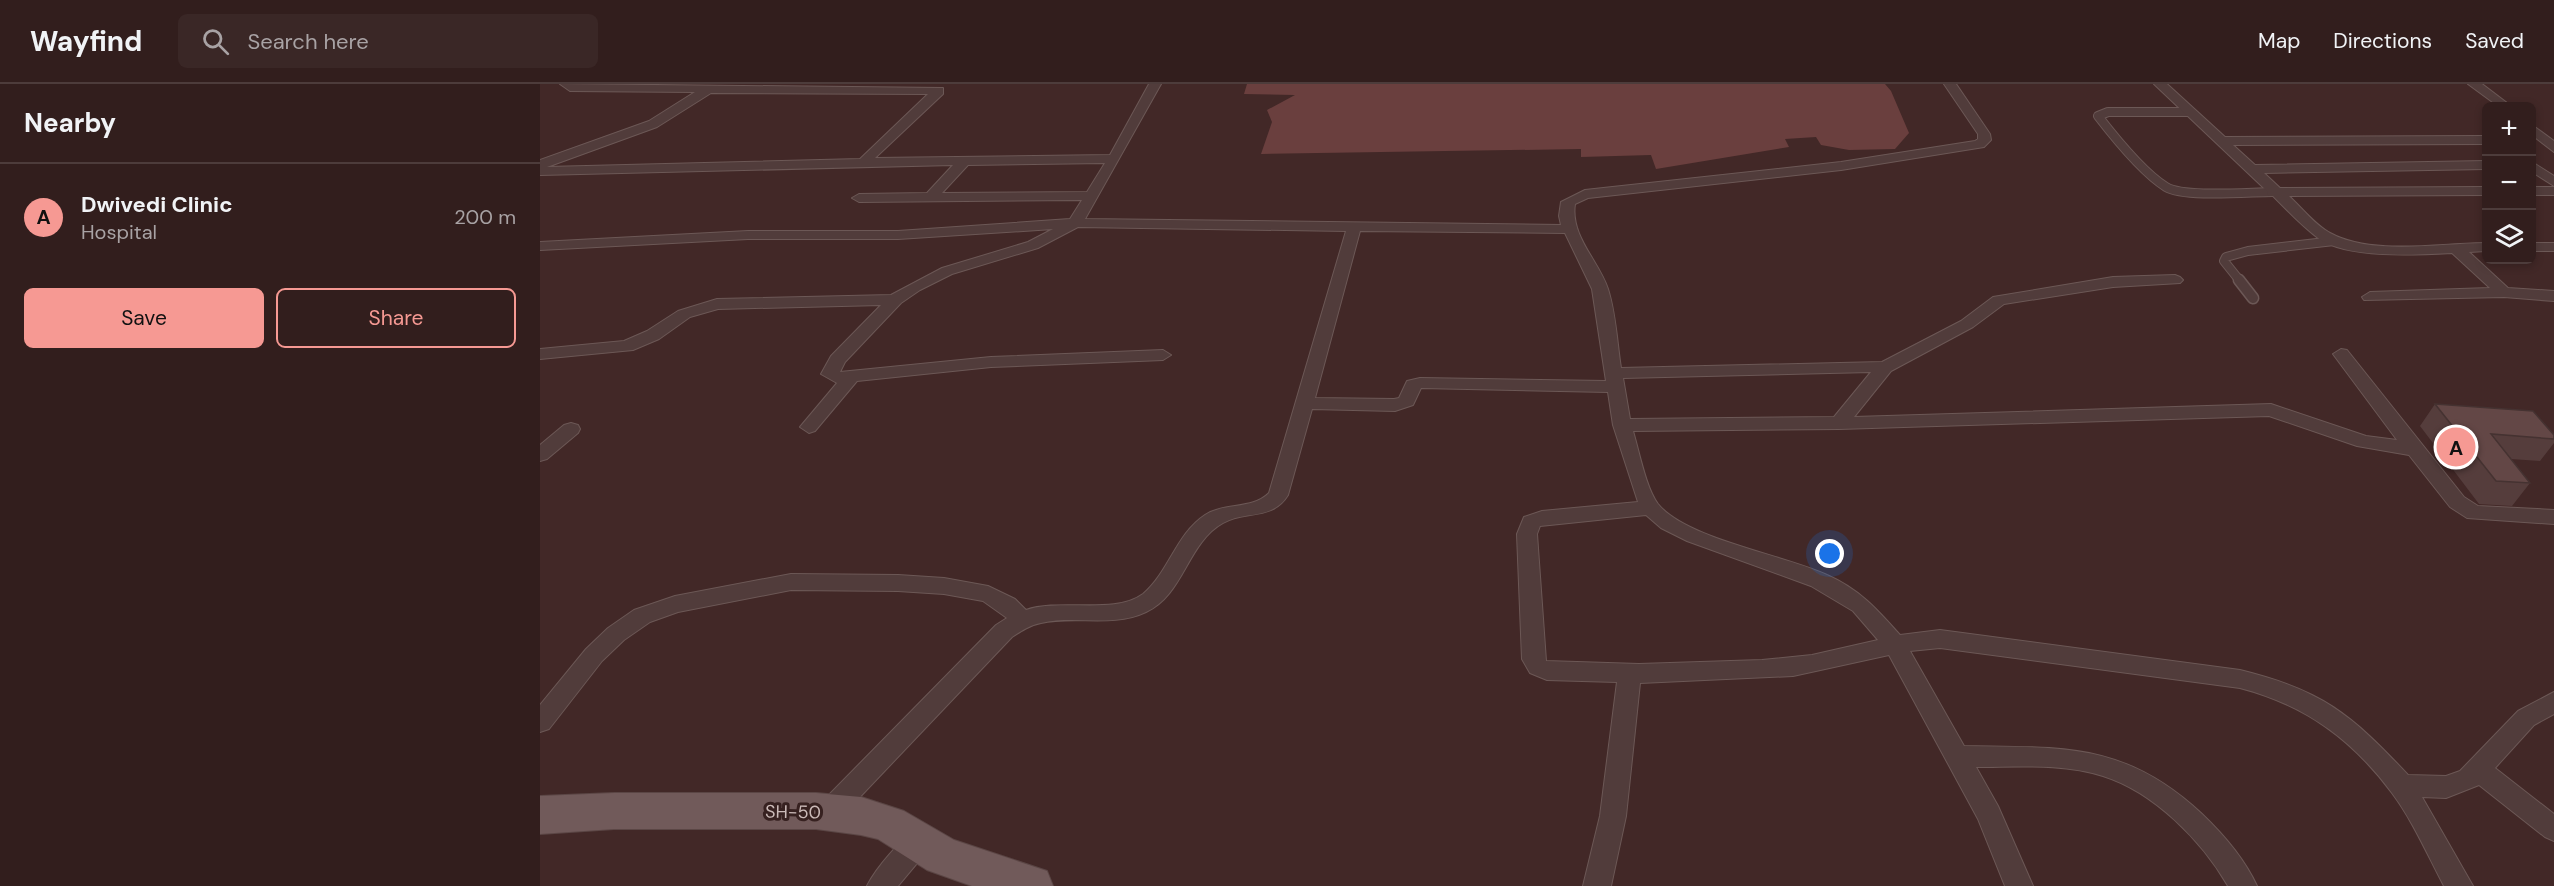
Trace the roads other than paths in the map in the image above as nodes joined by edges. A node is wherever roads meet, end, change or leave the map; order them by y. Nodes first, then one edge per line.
1 (566, 84) edge
2 (1155, 84) edge
3 (1950, 84) edge
4 (2160, 84) edge
5 (2474, 84) edge
6 (704, 87) edge
7 (2499, 102) edge
8 (2187, 112) junction
9 (2482, 140) edge
10 (2221, 141) junction
11 (1114, 159) junction
12 (964, 161) junction
13 (864, 162) junction
14 (540, 164) edge
15 (2482, 165) edge
16 (2251, 169) junction
17 (2536, 169) edge
18 (540, 171) edge
19 (2554, 182) edge
20 (2482, 191) edge
21 (2536, 191) edge
22 (2554, 191) edge
23 (2273, 192) junction
24 (1091, 196) junction
25 (931, 197) junction
26 (859, 198) dead end
27 (1075, 223) junction
28 (1354, 228) junction
29 (1570, 229) junction
30 (2334, 241) junction
31 (540, 246) edge
32 (2482, 247) edge
33 (2536, 247) edge
34 (2554, 247) edge
35 (2454, 248) junction
36 (2175, 280) dead end
37 (2504, 292) junction
38 (2554, 296) edge
39 (2370, 297) dead end
40 (2253, 298) dead end
41 (895, 300) junction
42 (540, 354) edge
43 (2341, 354) dead end
44 (1163, 355) dead end
45 (1885, 367) junction
46 (851, 377) junction
47 (1615, 380) junction
48 (1305, 403) junction
49 (1839, 423) junction
50 (1622, 425) junction
51 (809, 427) dead end
52 (571, 429) dead end
53 (2416, 451) junction
54 (540, 455) edge
55 (1650, 508) junction
56 (2554, 517) edge
57 (1020, 618) junction
58 (1894, 643) junction
59 (1629, 675) junction
60 (2554, 702) edge
61 (540, 722) edge
62 (1956, 756) junction
63 (2479, 770) junction
64 (2402, 786) junction
65 (829, 813) junction
66 (540, 815) edge
67 (2554, 829) edge
68 (919, 842) junction
69 (881, 886) edge
70 (1031, 886) edge
71 (1597, 886) edge
72 (2019, 886) edge
73 (2243, 886) edge
74 (2459, 886) edge

1 - 6 street
2 - 11 street
3 - 29 street
4 - 8 street
5 - 7 street
6 - 13 street
6 - 14 street
8 - 10 street
8 - 23 lane
9 - 10 street
10 - 16 street
11 - 12 street
11 - 24 street
12 - 13 street
12 - 25 street
13 - 18 street
15 - 16 street
16 - 23 street
17 - 19 street
20 - 23 street
21 - 22 street
23 - 30 street
24 - 25 street
24 - 27 street
25 - 26 street
27 - 28 street
27 - 31 street
27 - 41 street
28 - 29 street
28 - 48 street
29 - 47 street
30 - 35 street
30 - 40 lane
32 - 35 street
33 - 34 street
35 - 37 street
36 - 45 street
37 - 38 street
37 - 39 street
41 - 42 street
41 - 46 street
43 - 53 street
44 - 46 street
45 - 47 street
45 - 49 street
46 - 51 street
47 - 48 street
47 - 50 street
48 - 57 street
49 - 50 street
49 - 53 street
50 - 55 street
52 - 54 street
53 - 56 street
55 - 58 street
55 - 59 street
57 - 61 street
57 - 65 street
58 - 59 street
58 - 62 street
58 - 64 street
59 - 71 street
60 - 63 street
62 - 72 street
62 - 73 street
63 - 64 street
63 - 67 street
64 - 74 street
65 - 66 main road, SH-50
65 - 68 main road, SH-50
68 - 69 street
68 - 70 main road, SH-50

